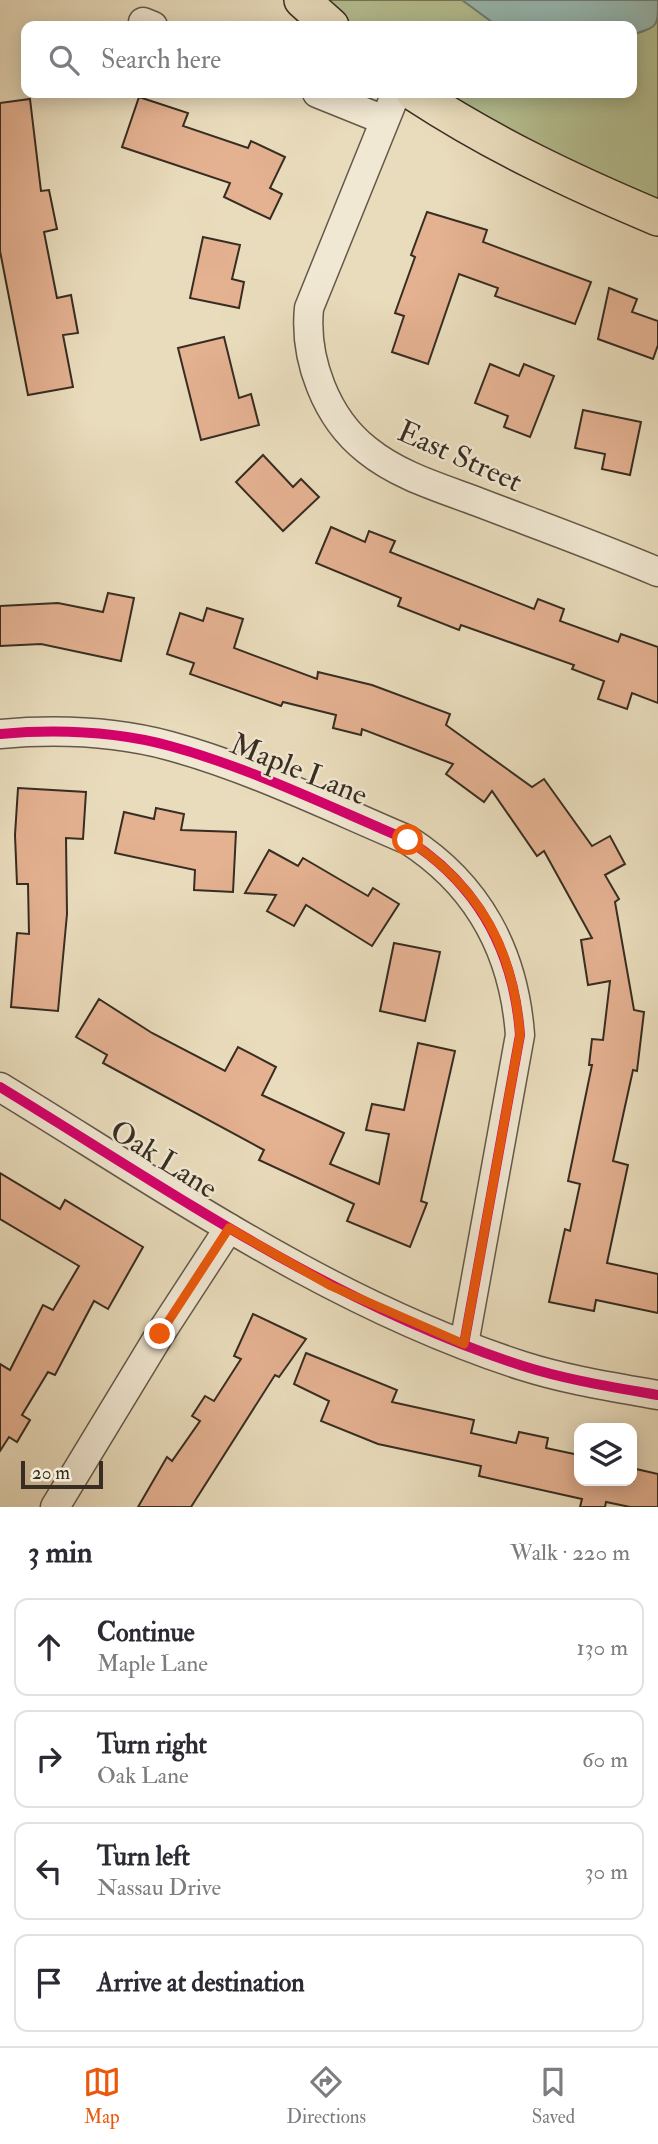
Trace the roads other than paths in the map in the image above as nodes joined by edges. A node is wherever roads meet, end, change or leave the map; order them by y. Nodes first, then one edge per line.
1 (302, 0) edge
2 (325, 21) edge
3 (329, 98) edge
4 (394, 98) edge
5 (422, 98) edge
6 (384, 120) junction
7 (658, 218) edge
8 (658, 572) edge
9 (0, 734) edge
10 (0, 1087) edge
11 (229, 1228) junction
12 (464, 1344) junction
13 (658, 1395) edge
14 (55, 1507) edge

1 - 2 main road
3 - 6 street
4 - 6 street, East Street
5 - 7 main road
6 - 8 street, East Street
9 - 12 street, Maple Lane
10 - 11 street, Oak Lane
11 - 12 street, Oak Lane
11 - 14 street
12 - 13 street, Oak Lane

